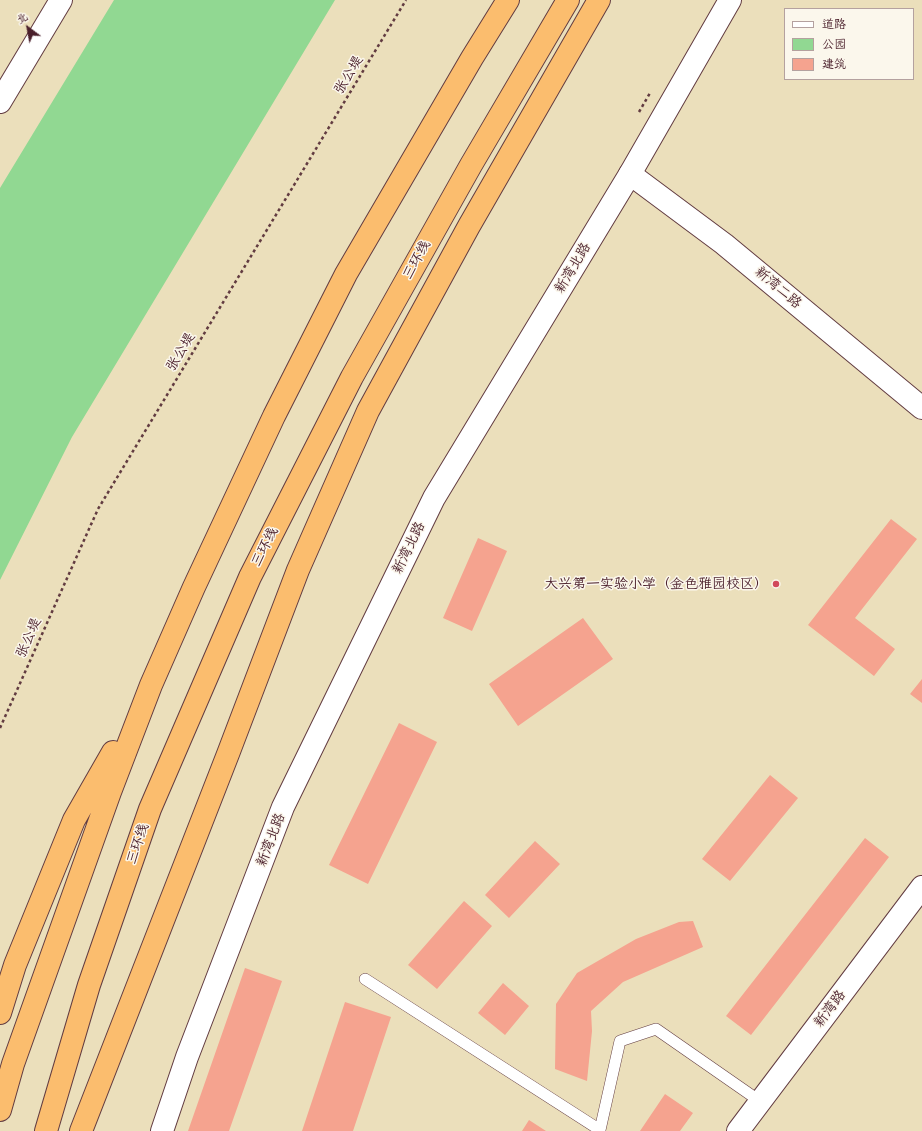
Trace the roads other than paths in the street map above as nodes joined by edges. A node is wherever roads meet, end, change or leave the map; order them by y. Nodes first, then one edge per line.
1 (61, 0) edge
2 (508, 0) edge
3 (568, 0) edge
4 (599, 0) edge
5 (730, 0) edge
6 (0, 102) edge
7 (630, 174) junction
8 (922, 408) edge
9 (151, 685) junction
10 (922, 887) edge
11 (365, 979) dead end
12 (0, 1013) edge
13 (761, 1102) junction
14 (0, 1110) edge
15 (46, 1131) edge
16 (80, 1131) edge
17 (162, 1131) edge
18 (738, 1131) edge

1 - 6 street
2 - 9 highway
3 - 15 highway, 三环线
4 - 16 highway
5 - 7 street, 新湾北路
7 - 8 street, 新湾二路
7 - 17 street, 新湾北路
9 - 12 highway
9 - 14 highway
10 - 13 street, 新湾路
11 - 13 lane
13 - 18 street, 新湾路

